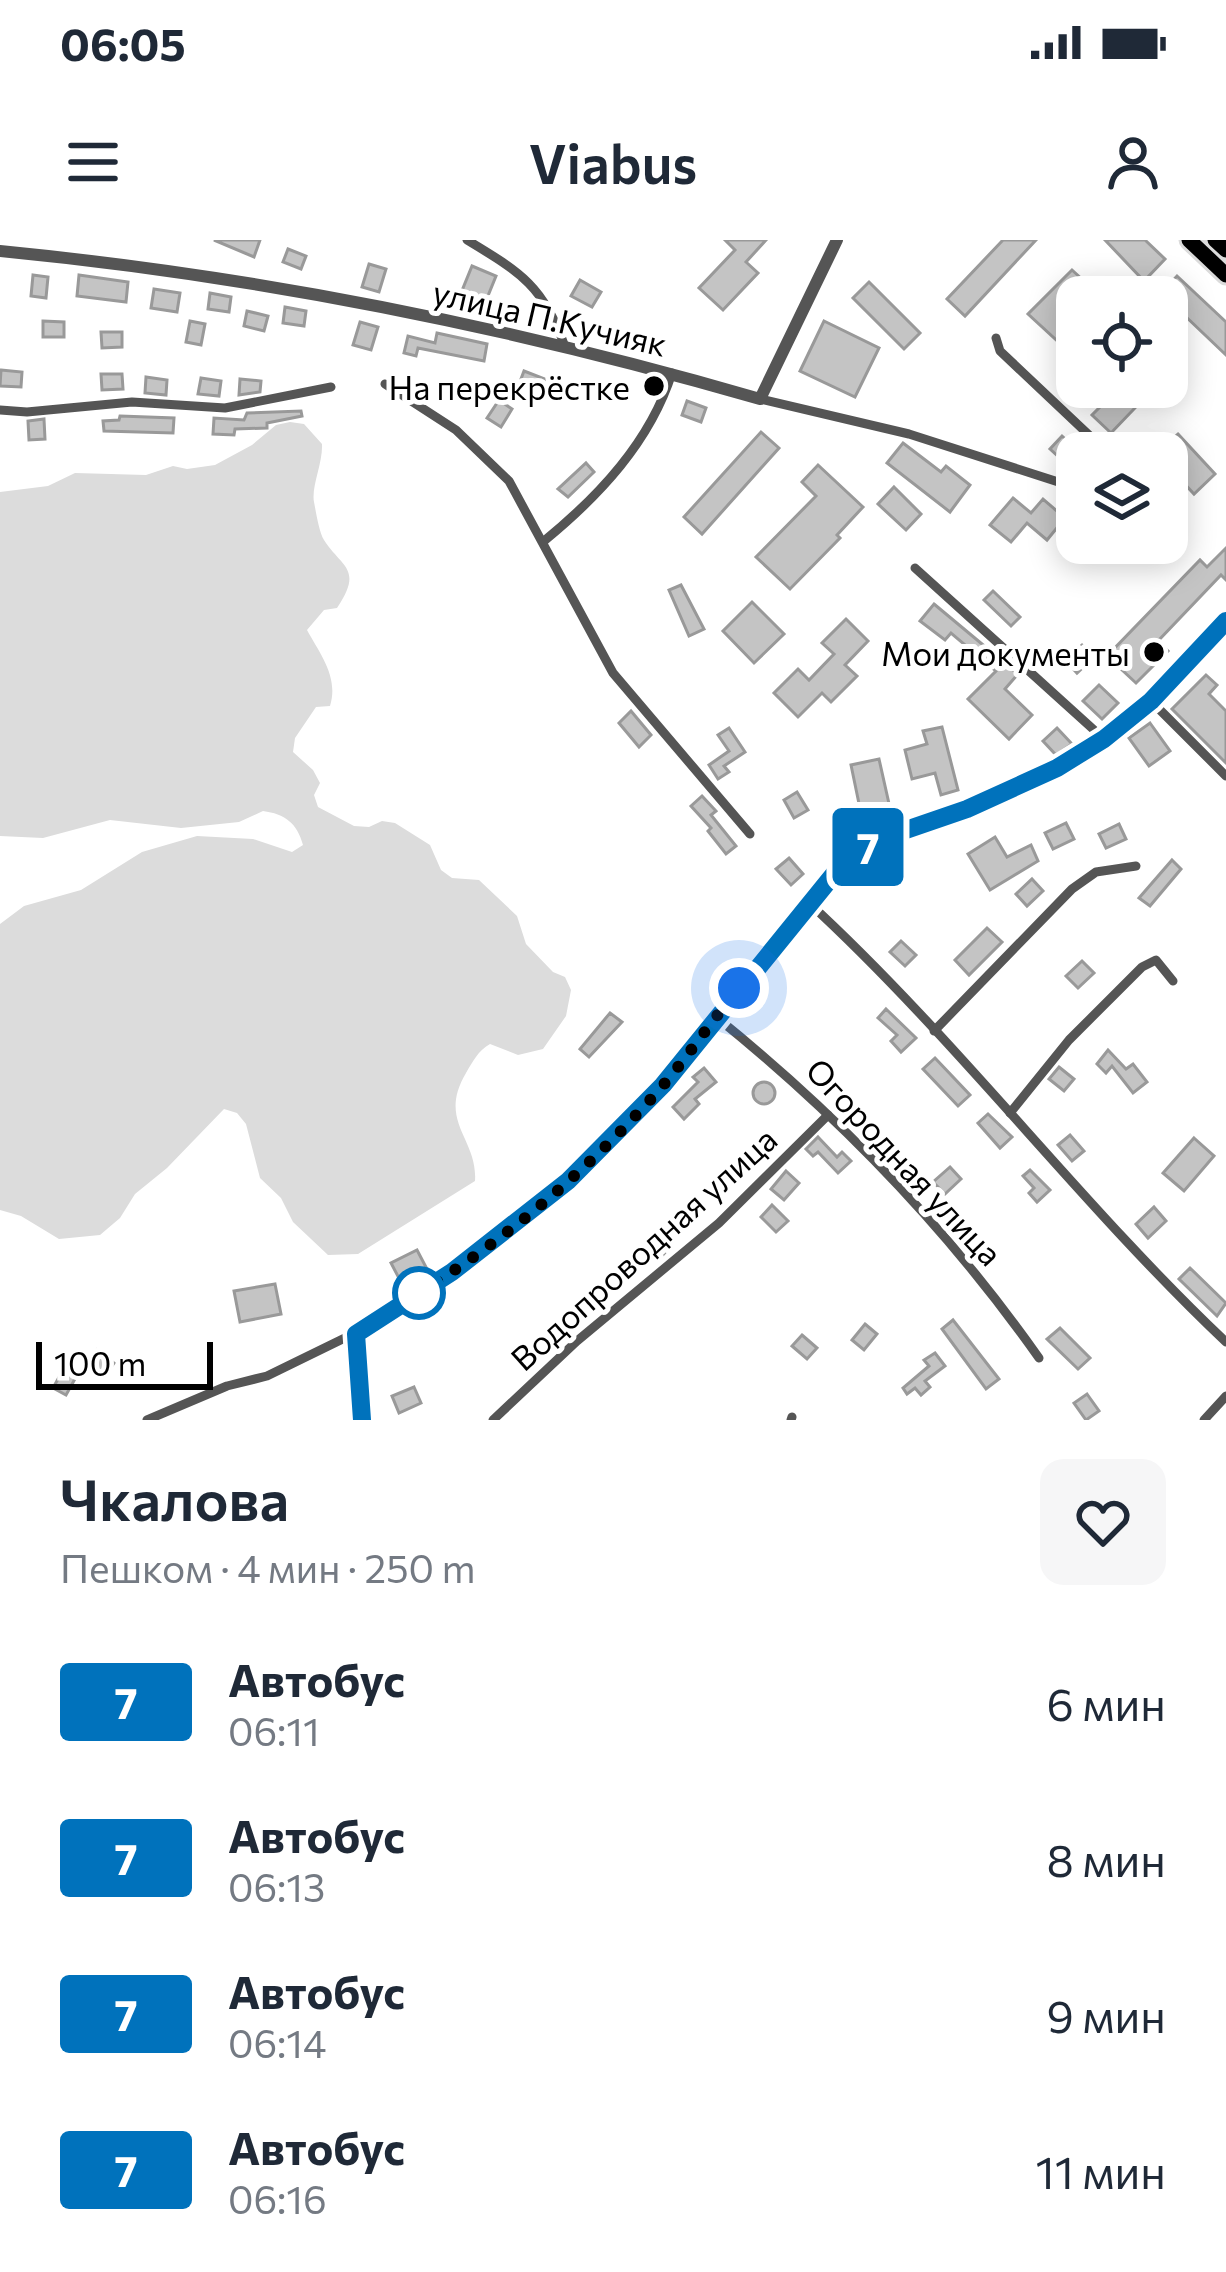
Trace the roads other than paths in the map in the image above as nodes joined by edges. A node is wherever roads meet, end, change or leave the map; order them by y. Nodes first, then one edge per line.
1 (467, 240) edge
2 (837, 240) edge
3 (1189, 240) edge
4 (1215, 240) edge
5 (1226, 250) edge
6 (0, 251) edge
7 (1226, 275) edge
8 (997, 338) dead end
9 (566, 348) junction
10 (672, 374) junction
11 (385, 384) dead end
12 (331, 387) dead end
13 (760, 399) junction
14 (0, 410) edge
15 (1086, 432) edge
16 (1056, 481) edge
17 (544, 541) junction
18 (915, 568) dead end
19 (1226, 621) edge
20 (1151, 701) junction
21 (1104, 739) junction
22 (1226, 776) edge
23 (750, 834) dead end
24 (1136, 866) dead end
25 (808, 902) junction
26 (1173, 981) dead end
27 (716, 1016) junction
28 (934, 1031) junction
29 (1010, 1113) junction
30 (828, 1115) junction
31 (356, 1334) junction
32 (1226, 1342) edge
33 (1039, 1358) dead end
34 (1226, 1396) edge
35 (147, 1420) edge
36 (362, 1420) edge
37 (493, 1420) edge
38 (1204, 1420) edge

1 - 9 street
2 - 13 street
3 - 7 main road
4 - 5 main road
6 - 9 street, улица П.Кучияк
8 - 15 street
9 - 10 street, улица П.Кучияк
10 - 13 street, улица П.Кучияк
10 - 17 street
11 - 17 street
12 - 14 street
13 - 16 street, улица П.Кучияк
17 - 23 street
18 - 21 street
19 - 20 street
20 - 21 street
20 - 22 street
21 - 25 street
24 - 28 street
25 - 27 street
25 - 28 street
26 - 29 street
27 - 30 street, Огородная улица
27 - 31 street
28 - 29 street
29 - 32 street
30 - 33 street, Огородная улица
30 - 37 street, Водопроводная улица
31 - 35 street
31 - 36 street
34 - 38 street

